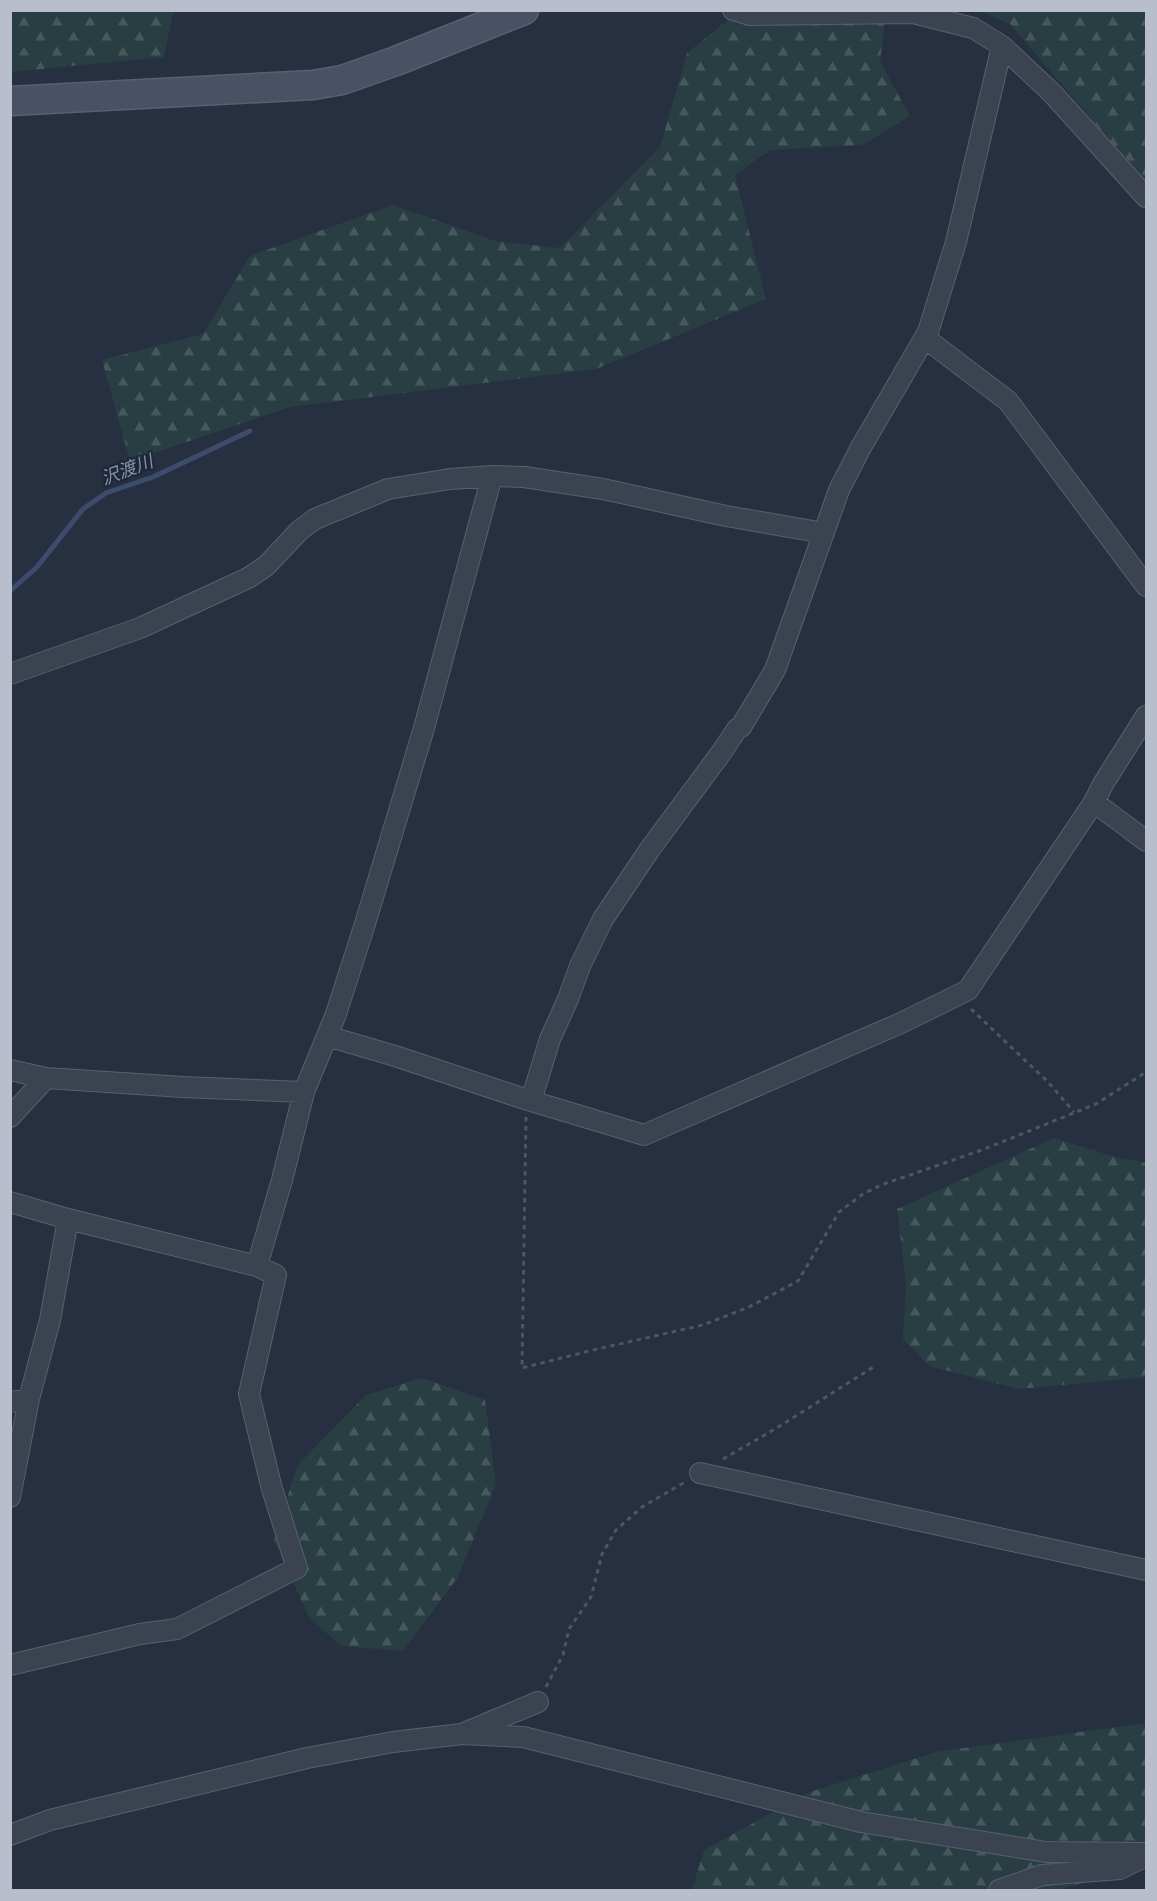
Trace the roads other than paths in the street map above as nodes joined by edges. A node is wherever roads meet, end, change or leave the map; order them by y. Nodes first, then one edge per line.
1 (524, 10) edge
2 (733, 10) edge
3 (1002, 46) junction
4 (10, 102) edge
5 (1146, 197) edge
6 (925, 338) junction
7 (492, 476) junction
8 (824, 533) junction
9 (1146, 586) edge
10 (10, 674) edge
11 (1146, 716) edge
12 (1094, 802) junction
13 (1146, 842) edge
14 (327, 1036) junction
15 (10, 1070) edge
16 (46, 1078) junction
17 (304, 1092) junction
18 (531, 1101) junction
19 (10, 1117) edge
20 (10, 1202) edge
21 (68, 1219) junction
22 (257, 1266) junction
23 (20, 1400) edge
24 (700, 1473) road end
25 (10, 1497) edge
26 (1146, 1570) edge
27 (10, 1665) edge
28 (538, 1702) road end
29 (462, 1734) junction
30 (10, 1835) edge
31 (1146, 1855) edge
32 (999, 1890) edge

1 - 4 street
2 - 3 street
3 - 5 street
3 - 6 street
6 - 8 street
6 - 9 street
7 - 8 street
7 - 10 street
7 - 14 street
8 - 18 street
11 - 12 street
12 - 13 street
12 - 18 street
14 - 17 street
14 - 18 street
15 - 16 street
16 - 17 street
16 - 19 street
17 - 22 street
20 - 21 street
21 - 22 street
21 - 23 street
22 - 27 street
23 - 25 street
24 - 26 street
28 - 29 street
29 - 30 street
29 - 31 street
31 - 32 street

